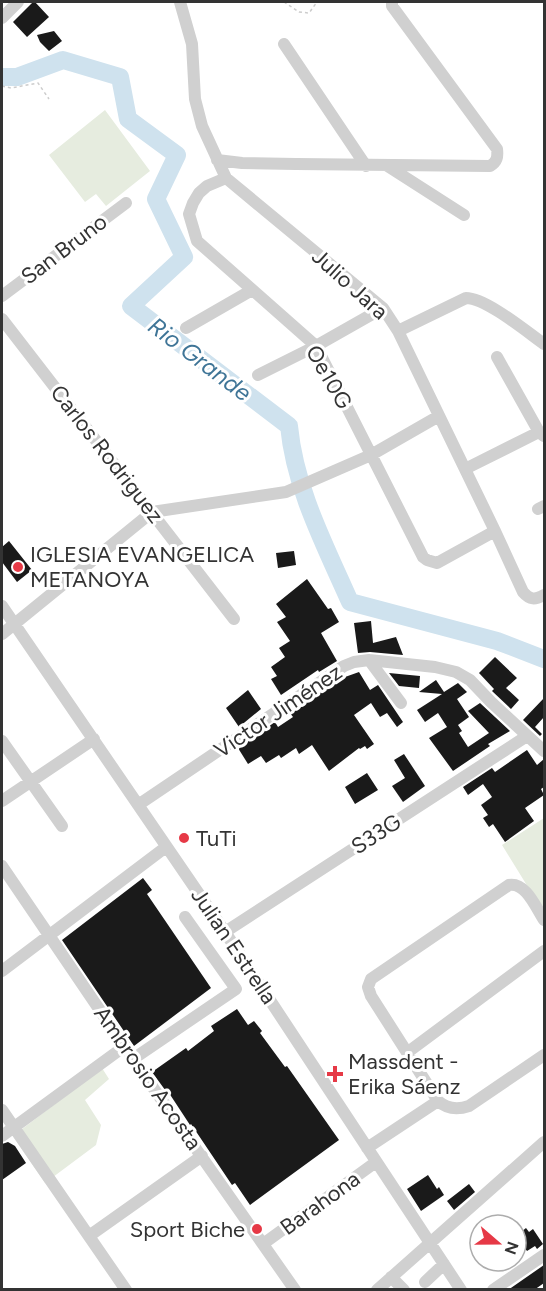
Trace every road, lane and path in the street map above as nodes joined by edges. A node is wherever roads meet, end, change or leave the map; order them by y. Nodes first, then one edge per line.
1 (18, 2) edge
2 (180, 2) edge
3 (284, 2) edge
4 (317, 2) edge
5 (392, 4) edge
6 (2, 18) edge
7 (284, 44) dead end
8 (2, 86) edge
9 (49, 99) dead end
10 (217, 160) junction
11 (385, 164) junction
12 (366, 166) junction
13 (226, 178) junction
14 (126, 203) dead end
15 (464, 215) dead end
16 (252, 290) junction
17 (2, 296) edge
18 (382, 308) junction
19 (2, 319) edge
20 (186, 328) dead end
21 (398, 331) junction
22 (544, 344) edge
23 (316, 346) junction
24 (496, 357) dead end
25 (258, 375) dead end
26 (439, 416) junction
27 (542, 434) edge
28 (371, 455) junction
29 (465, 469) junction
30 (152, 512) junction
31 (495, 531) junction
32 (544, 595) edge
33 (2, 606) edge
34 (234, 619) dead end
35 (15, 624) junction
36 (2, 634) edge
37 (369, 660) junction
38 (401, 704) dead end
39 (527, 736) junction
40 (94, 739) junction
41 (2, 741) edge
42 (544, 751) edge
43 (32, 782) junction
44 (2, 801) edge
45 (138, 805) junction
46 (62, 826) dead end
47 (166, 846) junction
48 (2, 866) edge
49 (185, 917) dead end
50 (544, 920) edge
51 (225, 932) junction
52 (49, 935) junction
53 (544, 951) edge
54 (2, 971) edge
55 (255, 977) junction
56 (236, 989) junction
57 (125, 1046) junction
58 (408, 1052) junction
59 (544, 1054) edge
60 (133, 1059) junction
61 (438, 1101) junction
62 (2, 1110) edge
63 (14, 1128) junction
64 (2, 1136) edge
65 (544, 1142) edge
66 (367, 1148) junction
67 (202, 1156) junction
68 (376, 1162) junction
69 (89, 1236) junction
70 (430, 1241) junction
71 (263, 1244) junction
72 (544, 1255) edge
73 (444, 1264) junction
74 (391, 1277) junction
75 (425, 1282) dead end
76 (126, 1289) edge
77 (295, 1290) edge
78 (377, 1290) edge
79 (404, 1290) edge
80 (461, 1290) edge
81 (492, 1290) edge

1 - 6 street
2 - 10 street, Julio Jara
3 - 4 path
5 - 11 street
7 - 12 street
8 - 9 path
10 - 12 street
10 - 13 street, Julio Jara
11 - 12 street
11 - 15 street
13 - 16 street, Oe10G
13 - 18 street, Julio Jara
14 - 17 street, San Bruno
16 - 20 street
16 - 23 street, Oe10G
18 - 21 street, Julio Jara
18 - 23 street
19 - 30 street, Carlos Rodriguez
21 - 22 street
21 - 26 street, Julio Jara
23 - 25 street
23 - 28 street, Oe10G
24 - 27 street
26 - 28 street
26 - 29 street, Julio Jara
27 - 29 street
28 - 30 street
28 - 31 street, Oe10G
29 - 31 street, Julio Jara
30 - 34 street, Carlos Rodriguez
30 - 35 street
31 - 32 street, Julio Jara
33 - 35 street, Julian Estrella
35 - 36 street
35 - 40 street, Julian Estrella
37 - 38 street
37 - 39 street, Victor Jiménez
37 - 45 street, Victor Jiménez
39 - 42 street, Victor Jiménez
39 - 51 street, S33G
40 - 43 street
40 - 45 street, Julian Estrella
41 - 43 street
43 - 44 street
43 - 46 street
45 - 47 street, Julian Estrella
47 - 51 street, Julian Estrella
47 - 52 street
48 - 52 street, Ambrosio Acosta
49 - 56 street
50 - 58 street
51 - 55 street, Julian Estrella
52 - 54 street
52 - 57 street, Ambrosio Acosta
53 - 58 street
55 - 56 street
55 - 66 street, Julian Estrella
56 - 60 street
57 - 60 street, Ambrosio Acosta
57 - 63 street
58 - 61 street
59 - 61 street
60 - 67 street, Ambrosio Acosta
61 - 66 street
62 - 63 street
63 - 64 street
63 - 69 street
65 - 70 street
66 - 68 street, Julian Estrella
67 - 69 street
67 - 71 street, Ambrosio Acosta
68 - 70 street, Julian Estrella
68 - 71 street, Barahona
69 - 76 street
70 - 73 street, Julian Estrella
70 - 74 street
71 - 77 street, Ambrosio Acosta
72 - 81 street
73 - 75 street
73 - 80 street, Julian Estrella
74 - 78 street
74 - 79 street

